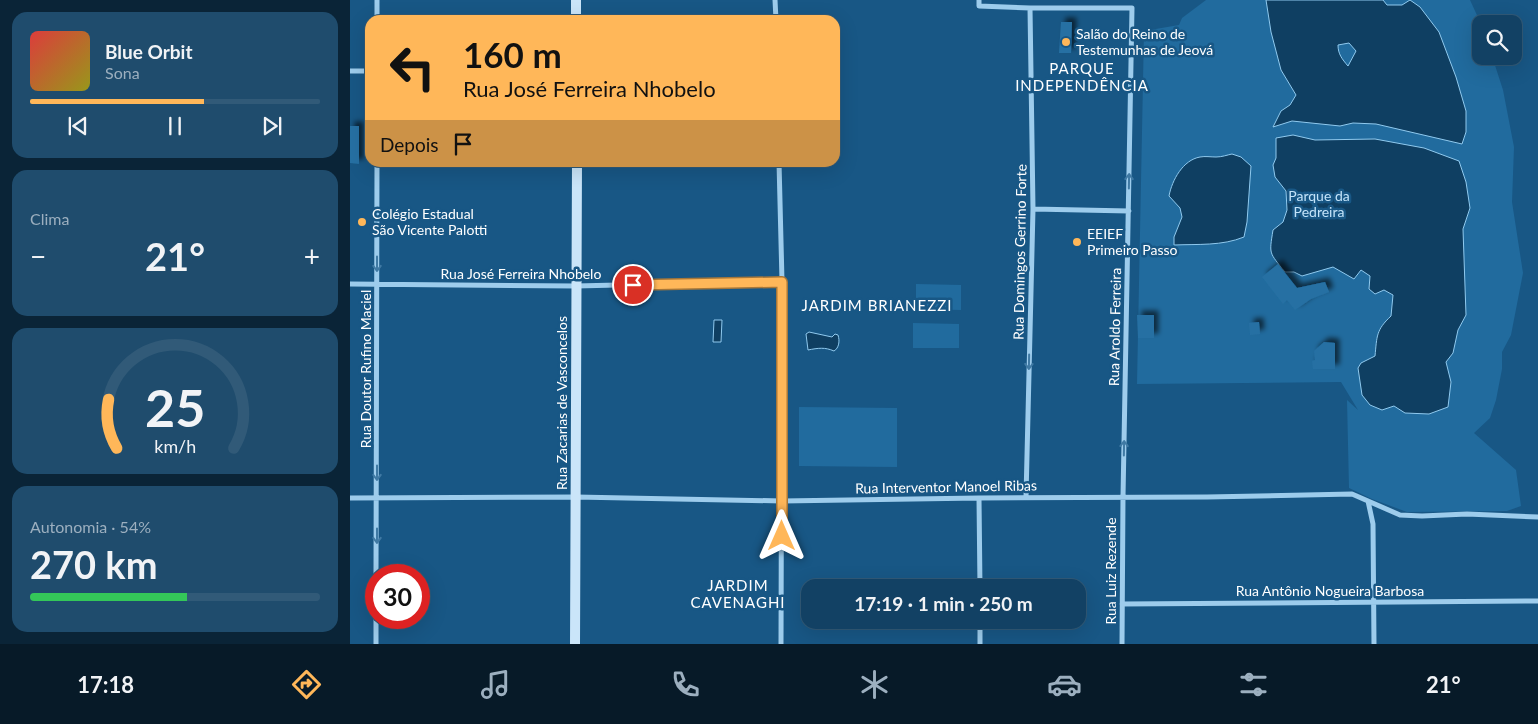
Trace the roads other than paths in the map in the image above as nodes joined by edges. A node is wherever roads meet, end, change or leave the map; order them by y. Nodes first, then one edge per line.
1 (377, 0) edge
2 (576, 0) edge
3 (775, 0) edge
4 (979, 0) edge
5 (1030, 8) junction
6 (377, 15) edge
7 (576, 15) edge
8 (776, 15) edge
9 (350, 70) edge
10 (365, 70) edge
11 (377, 167) edge
12 (577, 167) edge
13 (779, 167) edge
14 (1033, 208) junction
15 (1129, 211) junction
16 (782, 282) junction
17 (350, 284) edge
18 (377, 284) junction
19 (576, 286) junction
20 (576, 497) junction
21 (1026, 497) junction
22 (1123, 497) junction
23 (350, 498) edge
24 (377, 498) junction
25 (979, 498) junction
26 (782, 500) junction
27 (1368, 501) junction
28 (1538, 517) edge
29 (376, 564) edge
30 (980, 579) edge
31 (1538, 601) edge
32 (1373, 602) junction
33 (1122, 604) junction
34 (376, 629) edge
35 (980, 629) edge
36 (376, 644) edge
37 (575, 644) edge
38 (782, 644) edge
39 (980, 644) edge
40 (1122, 644) edge
41 (1374, 644) edge

1 - 6 street
2 - 7 street
3 - 8 street
4 - 5 street
5 - 14 street, Rua Domingos Gerrino Forte
15 -> 5 street, Rua Aroldo Ferreira
9 - 10 street
11 -> 18 street, Rua Doutor Rufino Maciel
12 - 19 street, Rua Zacarias de Vasconcelos
13 - 16 street
14 - 15 street
14 -> 21 street, Rua Domingos Gerrino Forte
22 -> 15 street, Rua Aroldo Ferreira
16 - 19 street, Rua José Ferreira Nhobelo
16 - 26 street
17 - 18 street, Rua José Ferreira Nhobelo
18 - 19 street, Rua José Ferreira Nhobelo
18 -> 24 street, Rua Doutor Rufino Maciel
19 - 20 street, Rua Zacarias de Vasconcelos
20 - 24 street, Rua Interventor Manoel Ribas
20 - 26 street, Rua Interventor Manoel Ribas
20 - 37 street, Rua Zacarias de Vasconcelos
21 - 22 street, Rua Interventor Manoel Ribas
21 - 25 street, Rua Interventor Manoel Ribas
22 - 27 street, Rua Interventor Manoel Ribas
22 - 33 street, Rua Luiz Rezende
23 - 24 street, Rua Interventor Manoel Ribas
24 -> 29 street, Rua Doutor Rufino Maciel
25 - 26 street, Rua Interventor Manoel Ribas
25 - 30 street
26 - 38 street
27 - 28 street, Rua Interventor Manoel Ribas
27 - 32 street
31 - 32 street, Rua Antônio Nogueira Barbosa
32 - 33 street, Rua Antônio Nogueira Barbosa
32 - 41 street
33 - 40 street, Rua Luiz Rezende
34 - 36 street
35 - 39 street

